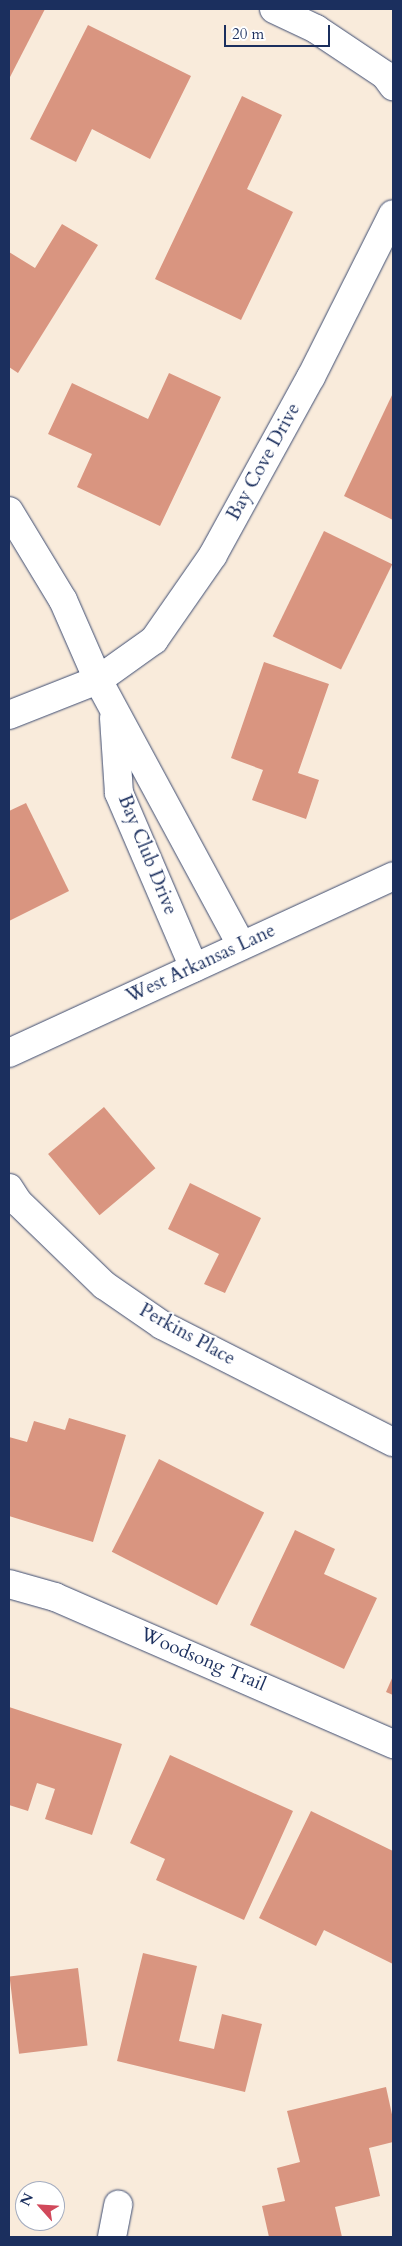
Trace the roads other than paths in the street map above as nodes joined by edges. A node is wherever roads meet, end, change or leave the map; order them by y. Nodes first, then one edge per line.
1 (274, 9) edge
2 (393, 86) edge
3 (393, 214) edge
4 (9, 511) edge
5 (98, 680) junction
6 (114, 709) junction
7 (9, 715) edge
8 (393, 876) edge
9 (241, 945) junction
10 (194, 968) junction
11 (9, 1053) edge
12 (9, 1188) edge
13 (393, 1442) edge
14 (9, 1584) edge
15 (393, 1744) edge
16 (118, 2205) dead end
17 (112, 2237) edge

1 - 2 street
3 - 5 street, Bay Cove Drive
4 - 5 street, Bay Club Drive
5 - 6 street, Bay Club Drive
5 - 7 street, Bay Cove Drive
6 - 9 street, Bay Club Drive
6 - 10 street, Bay Club Drive
8 - 9 street, West Arkansas Lane
9 - 10 street, West Arkansas Lane
10 - 11 street, West Arkansas Lane
12 - 13 street, Perkins Place
14 - 15 street, Woodsong Trail
16 - 17 street

